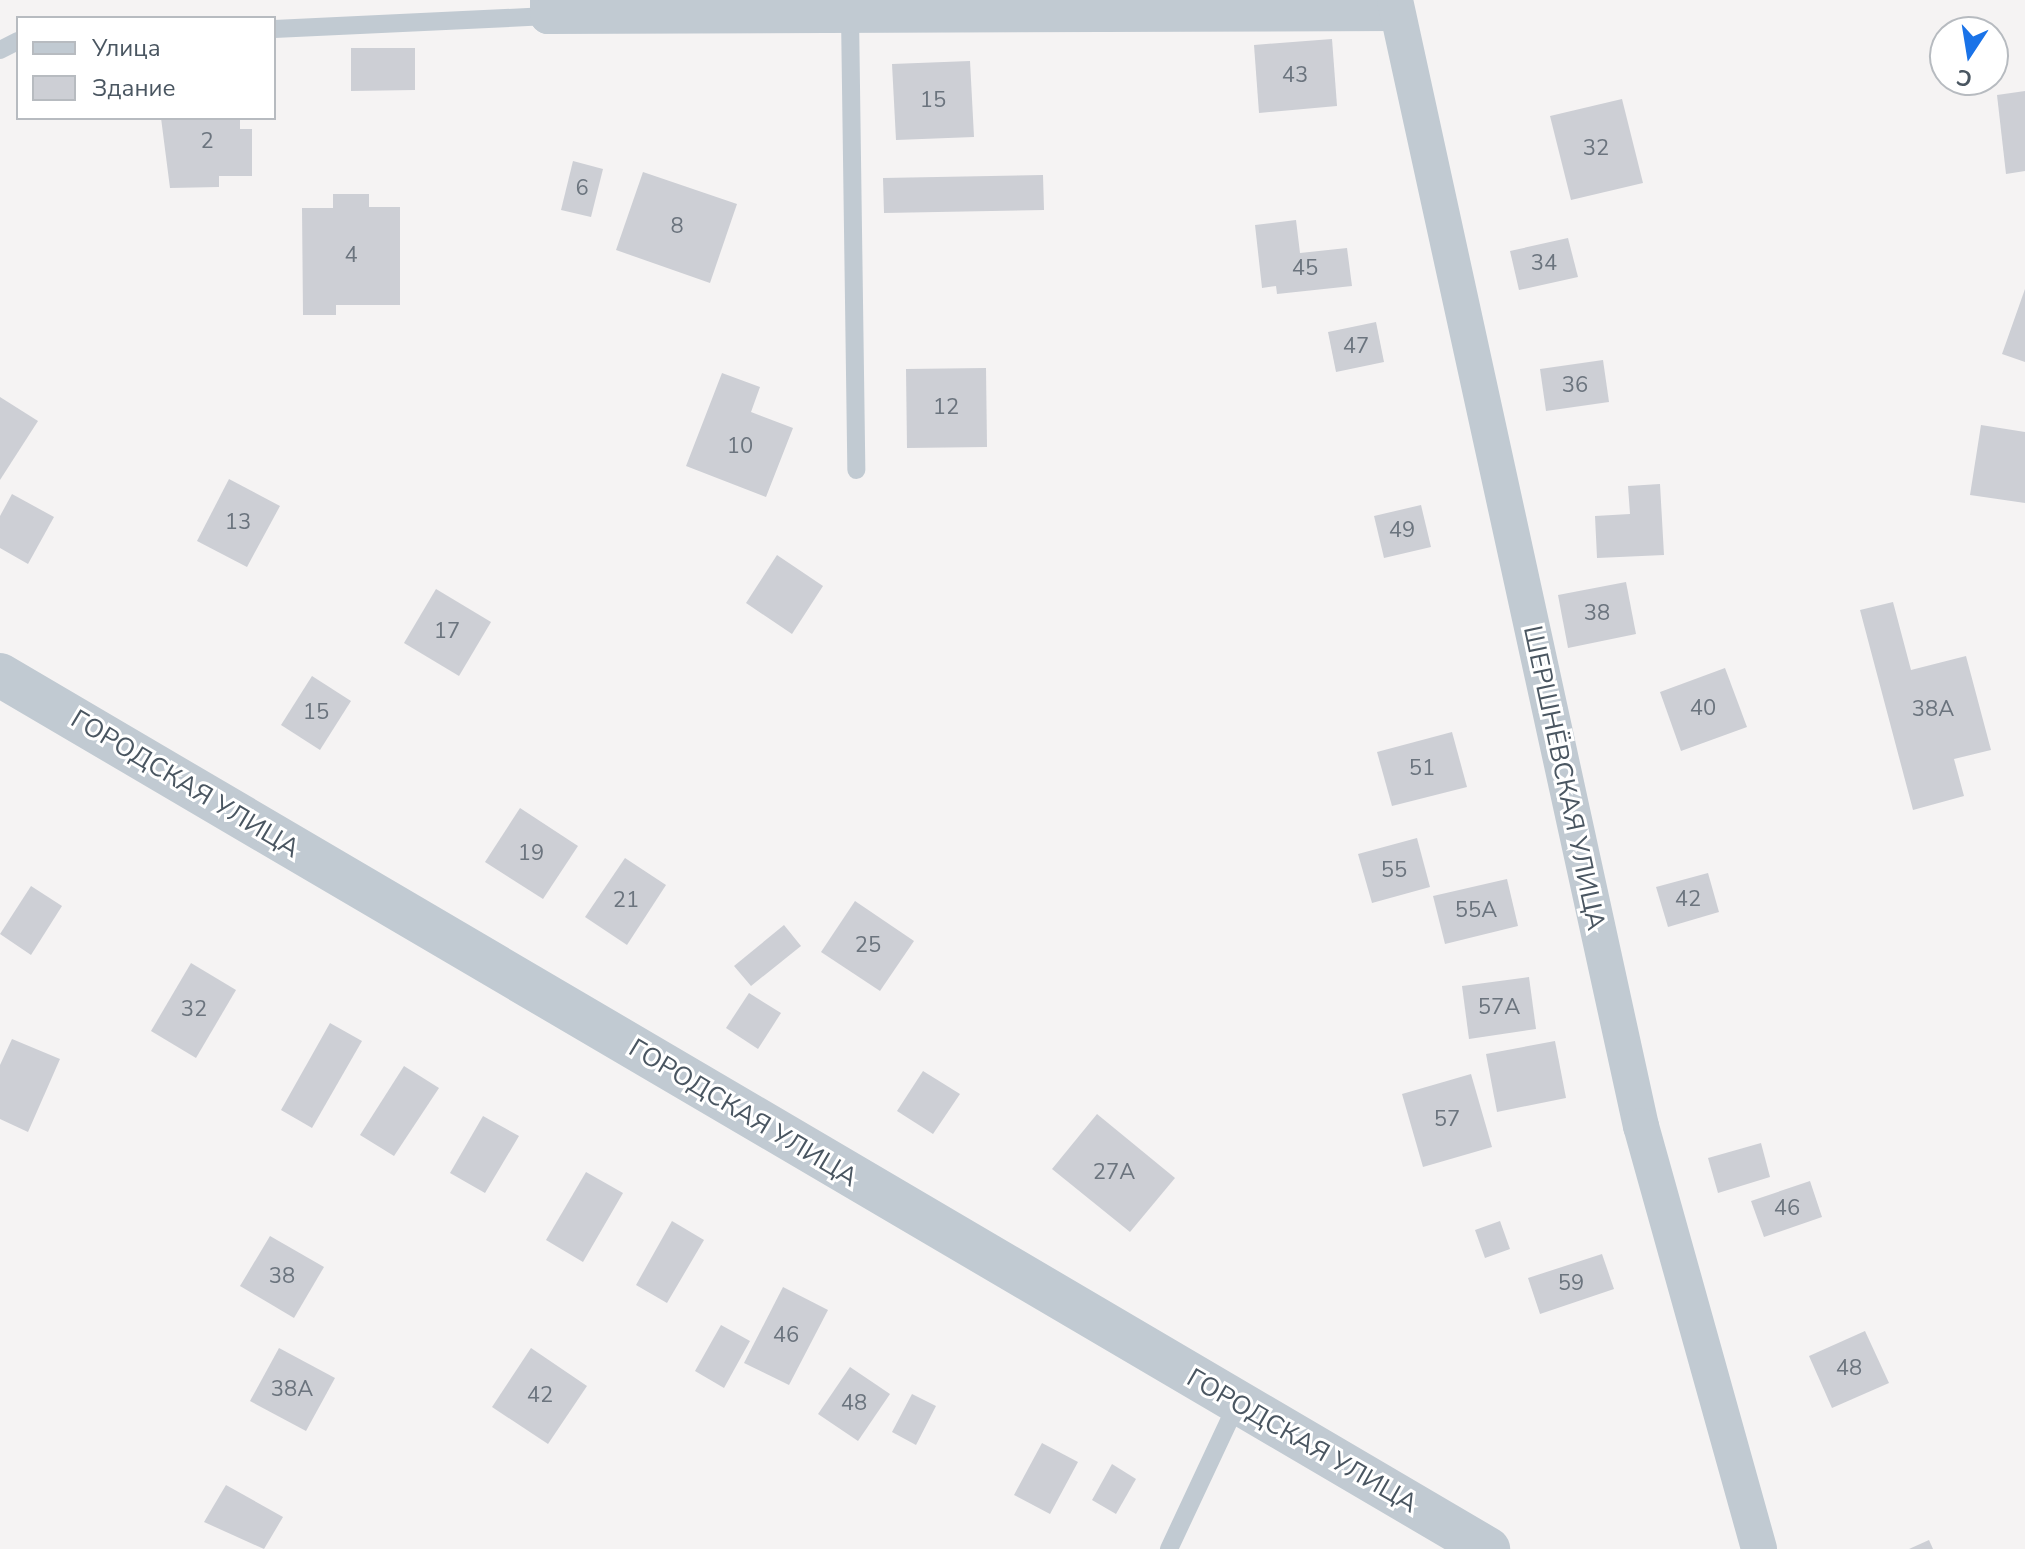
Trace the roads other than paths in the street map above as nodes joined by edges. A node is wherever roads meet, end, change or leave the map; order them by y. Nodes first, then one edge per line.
1 (1395, 6) edge
2 (548, 8) edge
3 (850, 15) junction
4 (276, 29) edge
5 (856, 470) dead end
6 (0, 675) edge
7 (1237, 1404) junction
8 (1169, 1549) edge
9 (1488, 1549) edge
10 (1759, 1549) edge

1 - 3 street
1 - 10 street, ШЕРШНЁВСКАЯ УЛИЦА
2 - 3 street
2 - 4 lane
3 - 5 lane
6 - 7 street, ГОРОДСКАЯ УЛИЦА
7 - 8 lane
7 - 9 street, ГОРОДСКАЯ УЛИЦА

